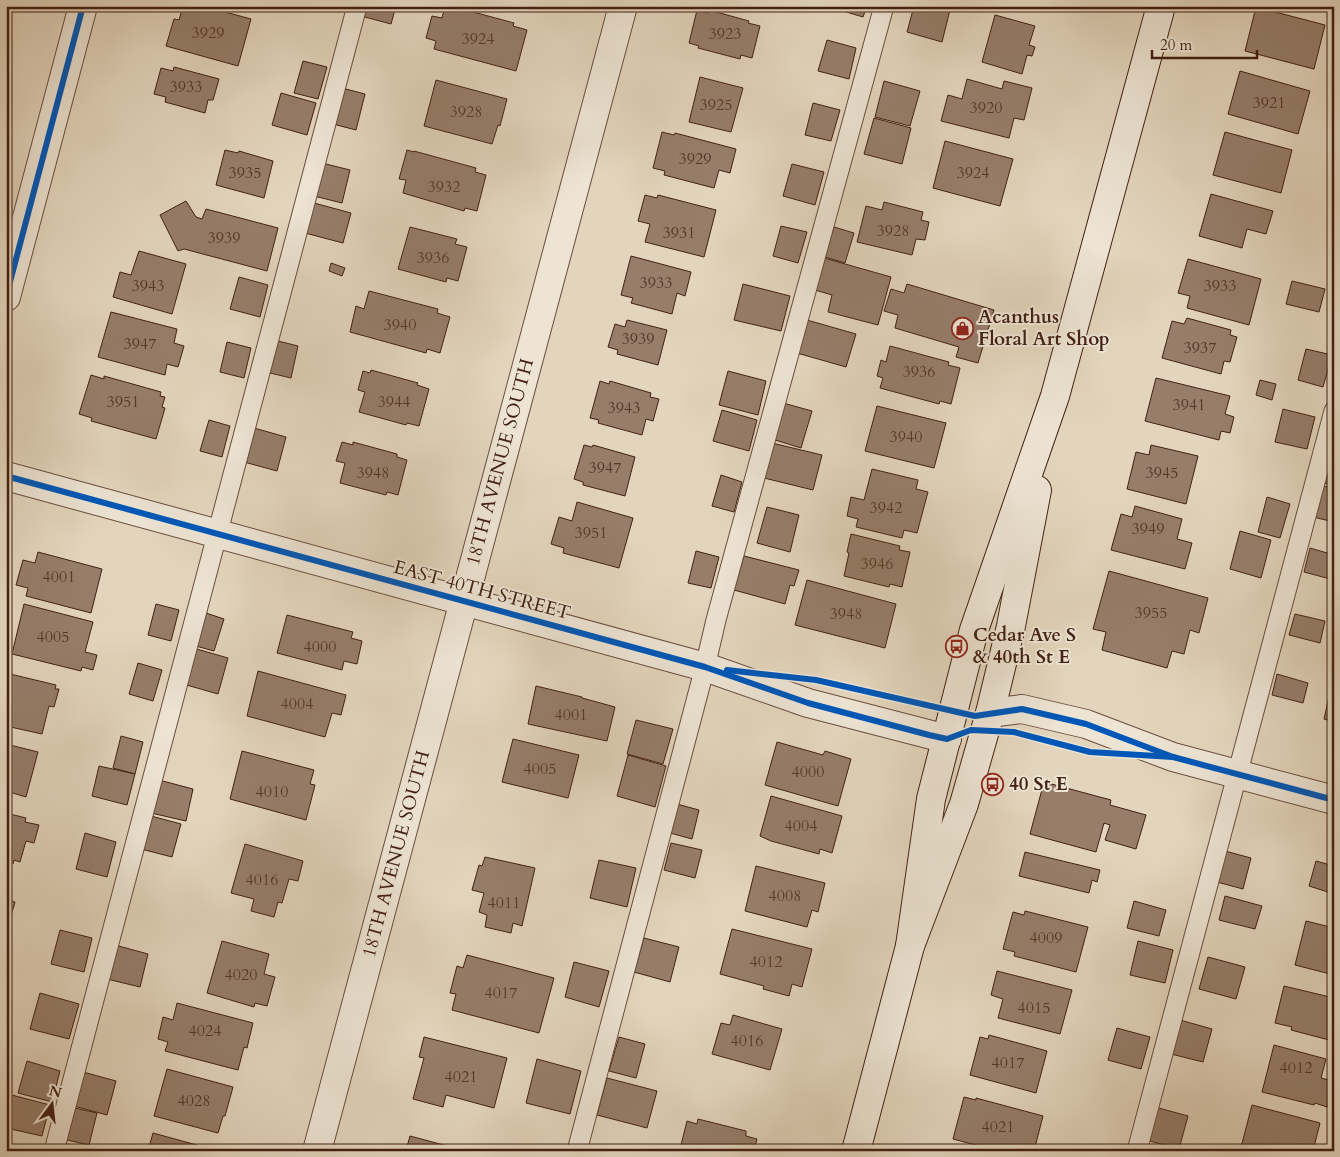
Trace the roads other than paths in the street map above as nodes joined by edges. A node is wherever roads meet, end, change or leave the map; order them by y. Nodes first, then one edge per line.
1 (84, 6) edge
2 (357, 6) edge
3 (623, 6) edge
4 (884, 6) edge
5 (1162, 6) edge
6 (6, 297) edge
7 (1055, 396) junction
8 (1334, 411) edge
9 (6, 476) edge
10 (218, 534) junction
11 (463, 601) junction
12 (705, 667) junction
13 (990, 713) junction
14 (947, 739) junction
15 (1238, 774) junction
16 (1334, 800) edge
17 (910, 946) junction
18 (54, 1151) edge
19 (317, 1151) edge
20 (577, 1151) edge
21 (856, 1151) edge
22 (1137, 1151) edge

1 - 6 street
2 - 10 lane
3 - 11 street, 18TH AVENUE SOUTH
4 - 12 lane
5 - 7 street
7 - 13 street
7 - 14 street
8 - 15 lane
9 - 10 street, EAST 40TH STREET
10 - 11 street, EAST 40TH STREET
10 - 18 lane
11 - 12 street, EAST 40TH STREET
11 - 19 street, 18TH AVENUE SOUTH
12 - 14 street, EAST 40TH STREET
12 - 20 lane
13 - 15 street
13 - 17 street
14 - 17 street
15 - 16 street
15 - 22 lane
17 - 21 street

